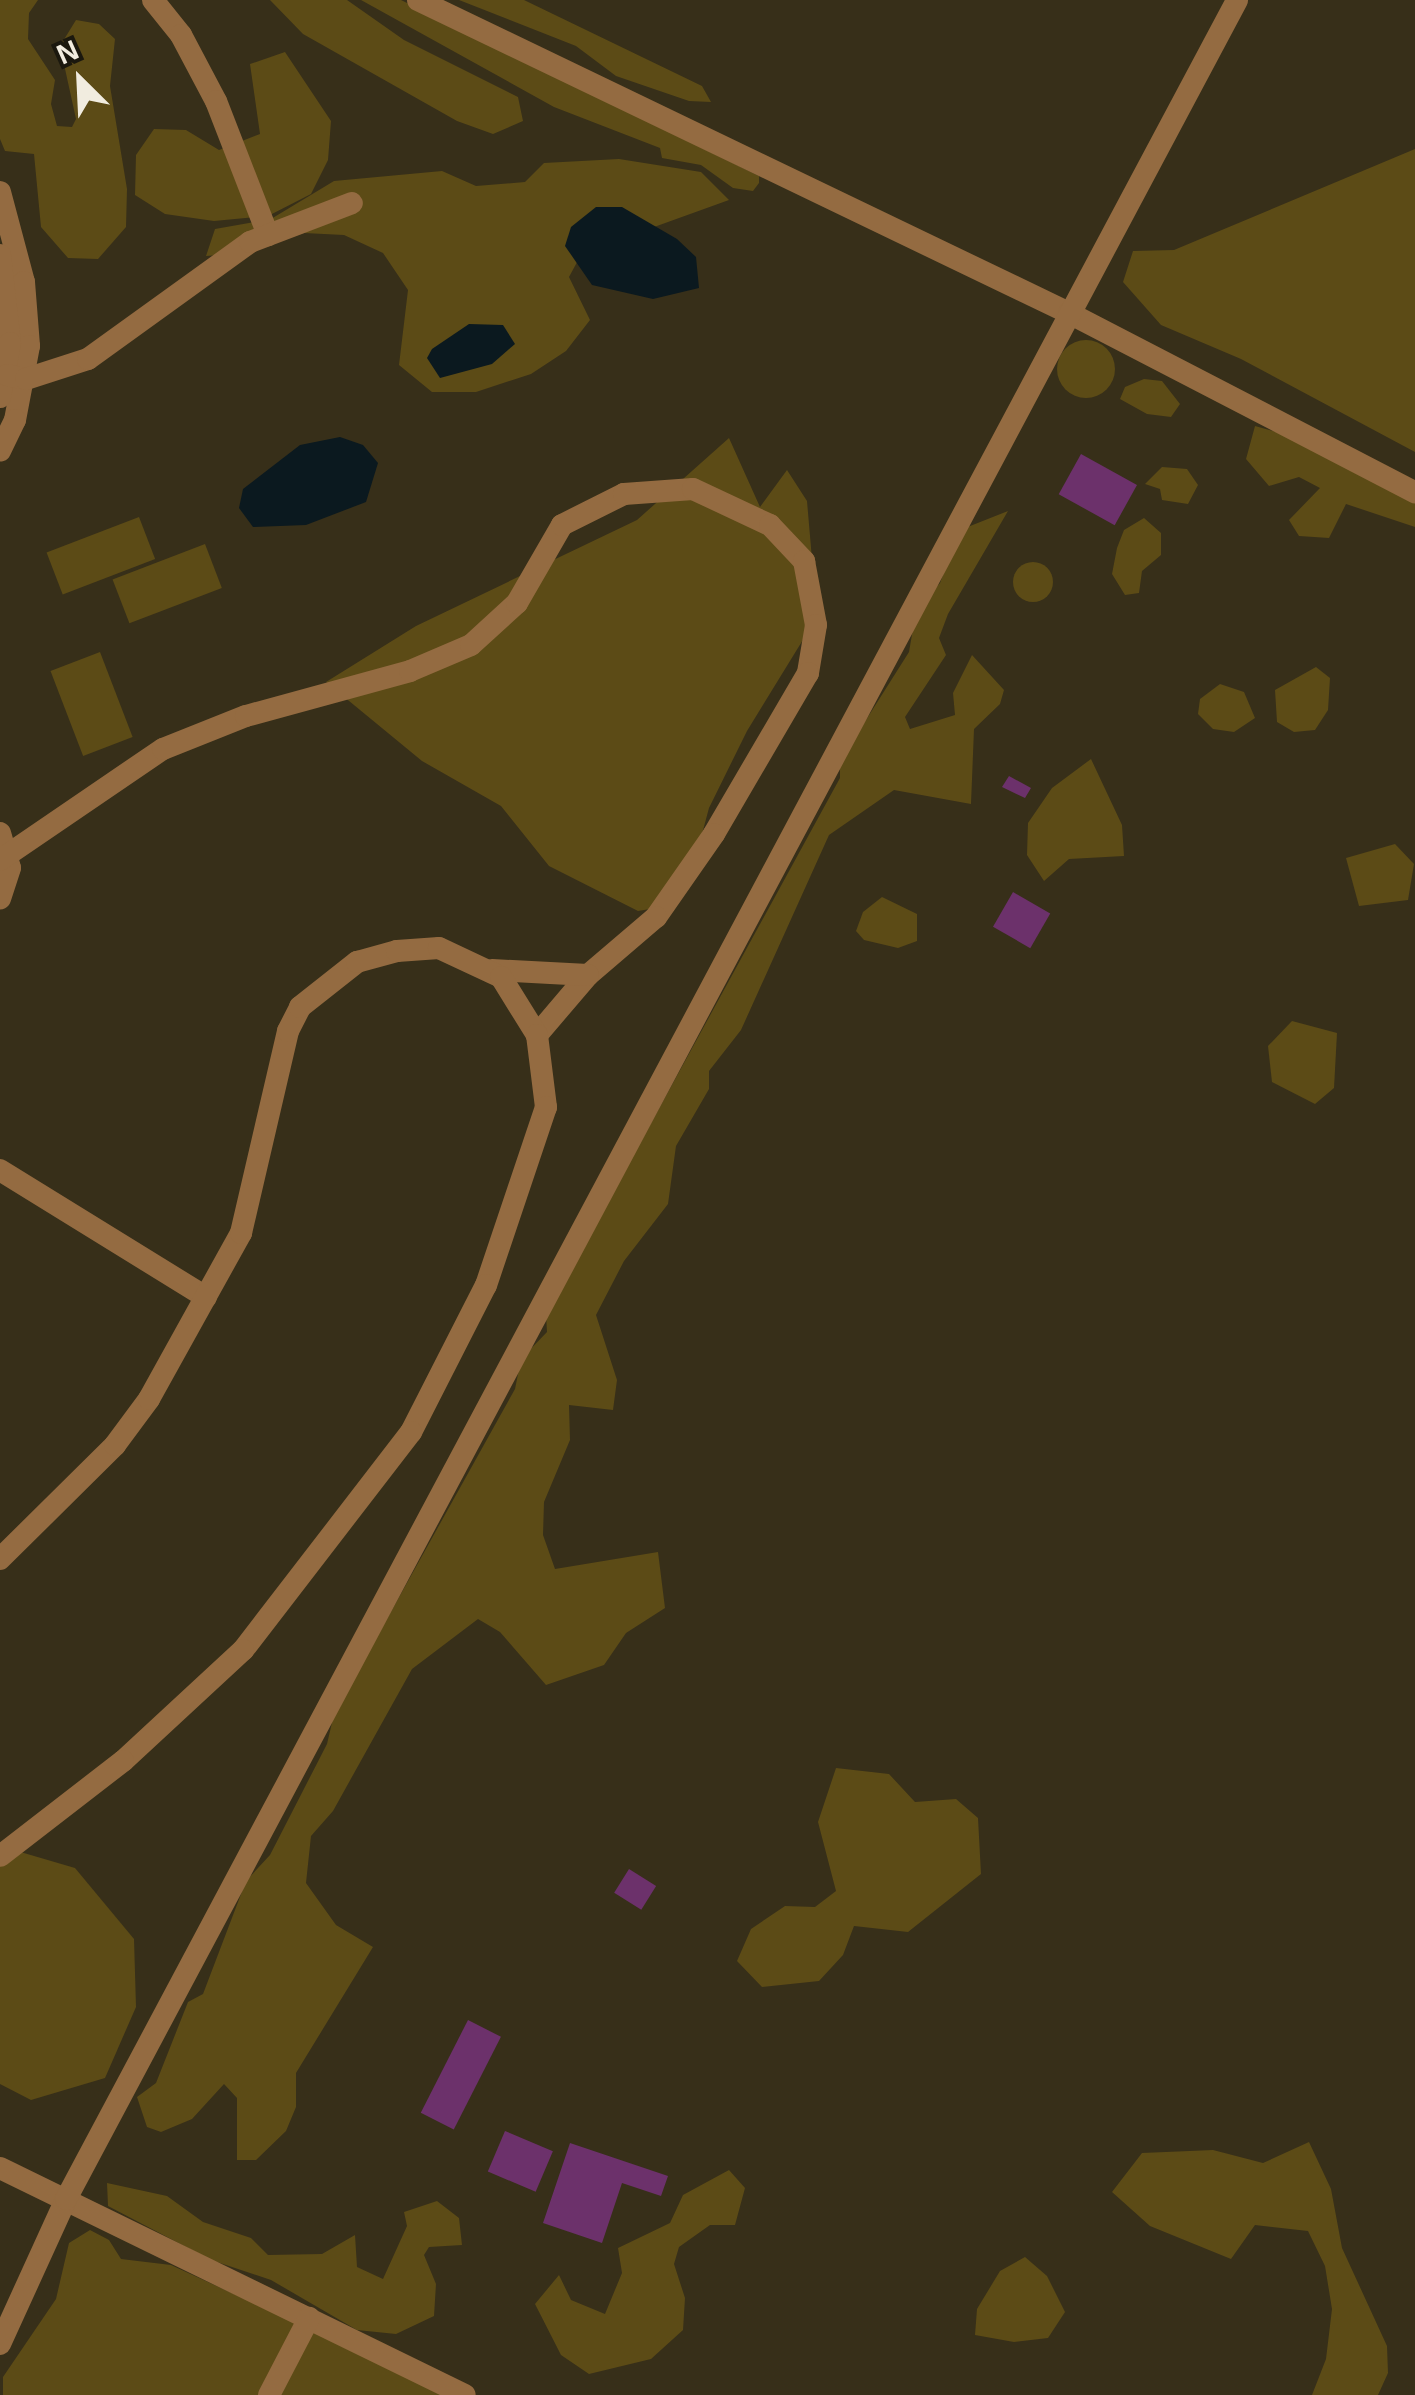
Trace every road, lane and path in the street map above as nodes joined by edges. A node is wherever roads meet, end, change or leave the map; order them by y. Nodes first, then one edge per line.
1 (153, 0) edge
2 (418, 0) edge
3 (1237, 0) edge
4 (0, 192) edge
5 (352, 203) dead end
6 (6, 227) edge
7 (268, 235) junction
8 (0, 255) edge
9 (1069, 313) junction
10 (11, 384) edge
11 (0, 451) edge
12 (1415, 492) edge
13 (0, 832) edge
14 (4, 858) edge
15 (0, 898) edge
16 (492, 970) junction
17 (588, 975) junction
18 (537, 1035) junction
19 (0, 1170) edge
20 (206, 1297) junction
21 (0, 1559) edge
22 (0, 1856) edge
23 (0, 2168) edge
24 (66, 2199) junction
25 (309, 2318) junction
26 (0, 2344) edge
27 (269, 2395) edge
28 (465, 2395) edge

1 - 7 street
2 - 9 street
3 - 9 street
4 - 6 street
5 - 7 street
6 - 10 street
7 - 10 street
8 - 10 street
9 - 12 street
9 - 24 street
10 - 11 street
13 - 14 street
14 - 15 street
14 - 17 street
16 - 17 street
16 - 18 street
16 - 20 street
17 - 18 street
18 - 22 street
19 - 20 street
20 - 21 street
23 - 24 street
24 - 25 street
24 - 26 street
25 - 27 street
25 - 28 street

